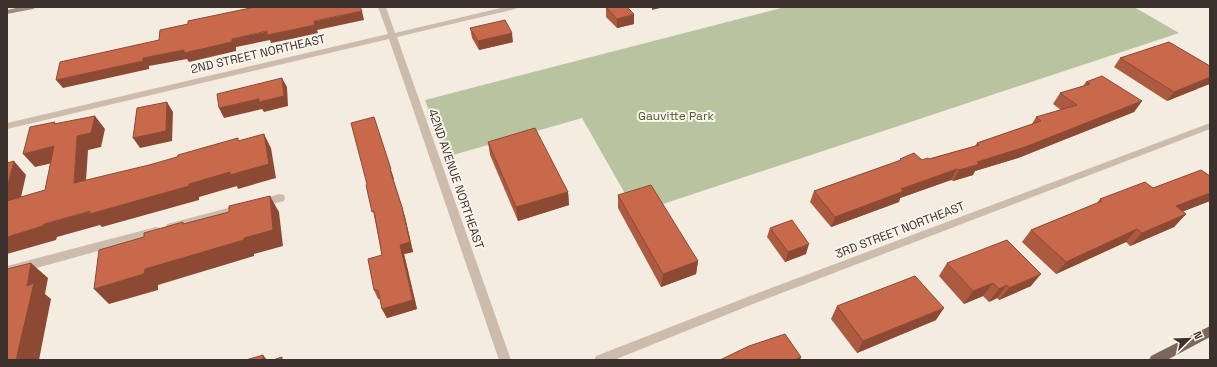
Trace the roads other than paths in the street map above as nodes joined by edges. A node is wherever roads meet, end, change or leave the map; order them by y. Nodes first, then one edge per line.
1 (33, 7) edge
2 (382, 7) edge
3 (515, 7) edge
4 (7, 12) edge
5 (392, 35) junction
6 (7, 126) edge
7 (1210, 126) edge
8 (280, 198) dead end
9 (7, 271) edge
10 (1210, 331) edge
11 (505, 360) edge
12 (600, 360) edge
13 (1155, 360) edge

1 - 4 street
2 - 5 street, 42ND AVENUE NORTHEAST
3 - 5 street, 2ND STREET NORTHEAST
5 - 6 street, 2ND STREET NORTHEAST
5 - 11 street, 42ND AVENUE NORTHEAST
7 - 12 street, 3RD STREET NORTHEAST
8 - 9 street
10 - 13 main road

